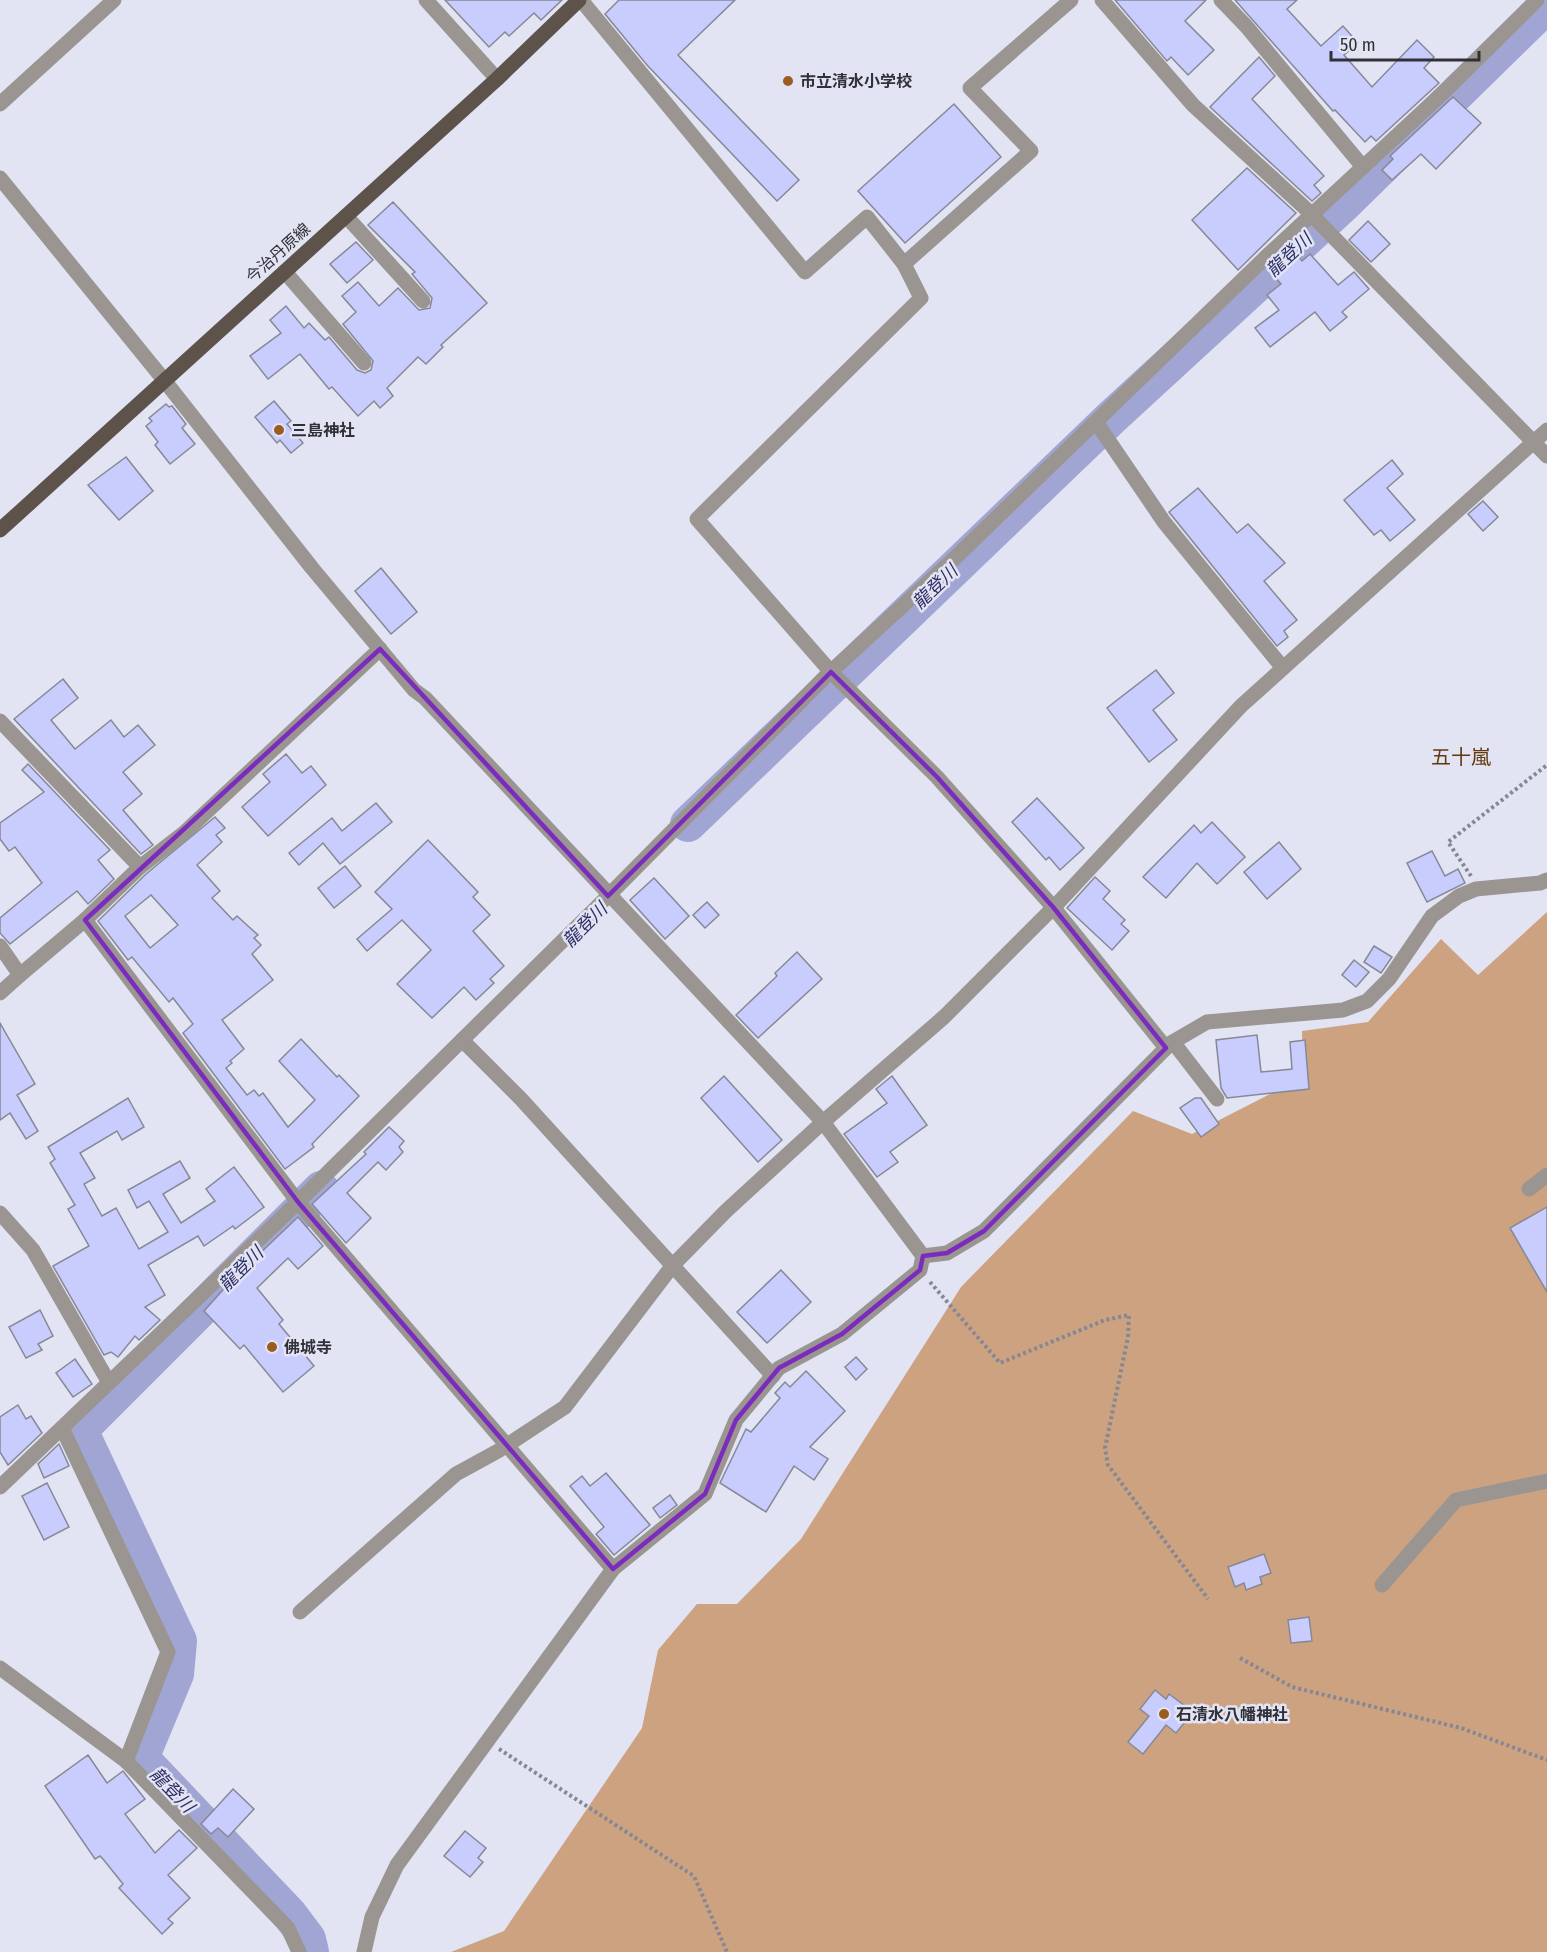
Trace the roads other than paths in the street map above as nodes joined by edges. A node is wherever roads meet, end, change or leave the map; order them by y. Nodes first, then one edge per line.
1 (114, 0) edge
2 (426, 0) edge
3 (580, 0) edge
4 (1071, 0) edge
5 (1102, 0) edge
6 (1221, 0) edge
7 (1537, 0) edge
8 (497, 79) junction
9 (0, 104) edge
10 (1363, 167) junction
11 (0, 177) edge
12 (346, 216) junction
13 (1312, 216) junction
14 (904, 264) junction
15 (285, 272) junction
16 (423, 301) dead end
17 (364, 363) dead end
18 (164, 380) junction
19 (1096, 422) junction
20 (1547, 430) edge
21 (1533, 442) junction
22 (1547, 456) edge
23 (0, 530) edge
24 (380, 649) junction
25 (1283, 668) junction
26 (831, 672) junction
27 (0, 720) edge
28 (140, 867) junction
29 (1547, 880) edge
30 (608, 896) junction
31 (1053, 907) junction
32 (85, 920) junction
33 (0, 946) edge
34 (20, 975) junction
35 (0, 993) edge
36 (462, 1040) junction
37 (1170, 1045) junction
38 (1217, 1099) dead end
39 (823, 1122) junction
40 (1547, 1175) edge
41 (1529, 1189) dead end
42 (297, 1202) junction
43 (0, 1213) edge
44 (921, 1263) junction
45 (673, 1265) junction
46 (772, 1376) junction
47 (108, 1382) junction
48 (62, 1428) junction
49 (506, 1445) junction
50 (1547, 1480) edge
51 (0, 1487) edge
52 (613, 1569) junction
53 (1382, 1585) dead end
54 (300, 1612) dead end
55 (0, 1668) edge
56 (126, 1761) junction
57 (299, 1952) edge
58 (364, 1952) edge

1 - 9 street
2 - 8 street
3 - 8 main road, 今治丹原線
3 - 14 street
4 - 14 street
5 - 13 street
6 - 10 street
7 - 10 street
8 - 12 main road, 今治丹原線
10 - 13 street
11 - 18 street
12 - 15 main road, 今治丹原線
12 - 16 street
13 - 19 street
13 - 21 street
14 - 26 street
15 - 17 street
15 - 18 main road, 今治丹原線
18 - 23 main road, 今治丹原線
18 - 24 street
19 - 25 street
19 - 26 street
20 - 21 street
21 - 22 street
21 - 25 street
24 - 28 street
24 - 30 street
25 - 31 street
26 - 30 street
26 - 31 street
27 - 28 street
28 - 32 street
29 - 37 street
30 - 36 street
30 - 39 street
31 - 37 street
31 - 39 street
32 - 34 street
32 - 42 street
33 - 34 street
34 - 35 street
36 - 42 street
36 - 45 street
37 - 38 street
37 - 44 street
39 - 44 street
39 - 45 street
40 - 41 street
42 - 47 street
42 - 49 street
43 - 47 street
44 - 46 street
45 - 46 street
45 - 49 street
46 - 52 street
47 - 48 street
48 - 51 street
48 - 56 street
49 - 52 street
49 - 54 street
50 - 53 street
52 - 58 street
55 - 56 street
56 - 57 street

